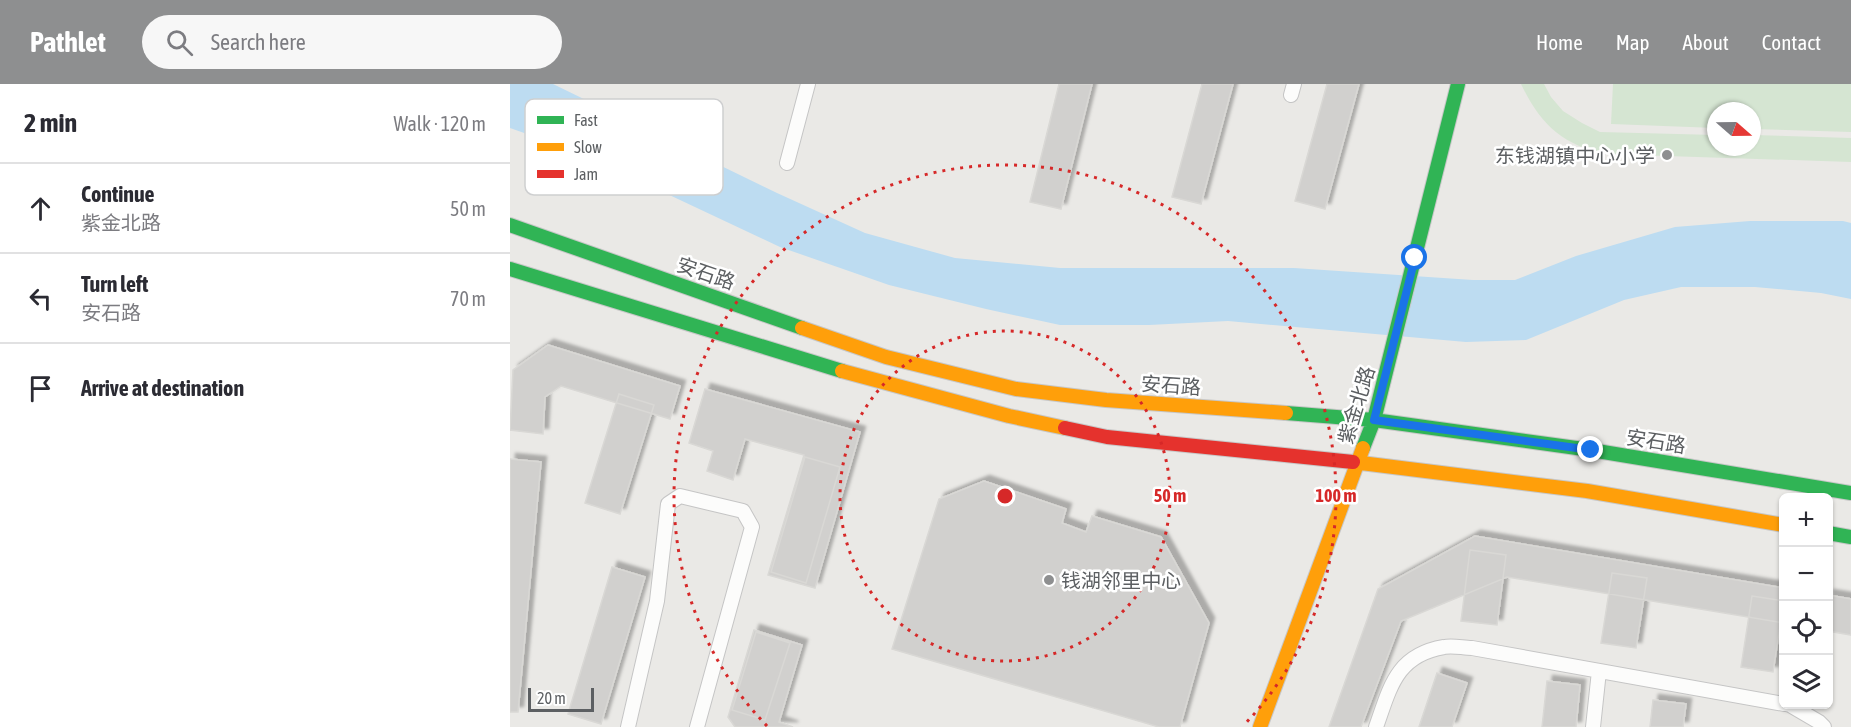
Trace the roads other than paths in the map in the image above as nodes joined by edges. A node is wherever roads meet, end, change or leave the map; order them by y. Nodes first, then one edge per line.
1 (808, 84) edge
2 (1458, 84) edge
3 (787, 163) dead end
4 (510, 225) edge
5 (510, 269) edge
6 (1374, 420) junction
7 (1359, 463) junction
8 (1851, 493) edge
9 (1779, 524) edge
10 (1833, 534) edge
11 (1851, 537) edge
12 (1599, 671) junction
13 (1779, 703) edge
14 (1794, 709) edge
15 (628, 727) edge
16 (697, 727) edge
17 (1260, 727) edge
18 (1376, 727) edge
19 (1593, 727) edge
20 (1824, 727) edge

1 - 3 lane
2 - 6 main road, 紫金北路
4 - 6 main road, 安石路
5 - 7 main road
6 - 7 main road, 紫金北路
6 - 8 main road, 安石路
7 - 9 main road
7 - 17 main road, 紫金北路
10 - 11 main road
12 - 13 lane
12 - 18 lane
12 - 19 lane
14 - 20 lane
15 - 16 lane

